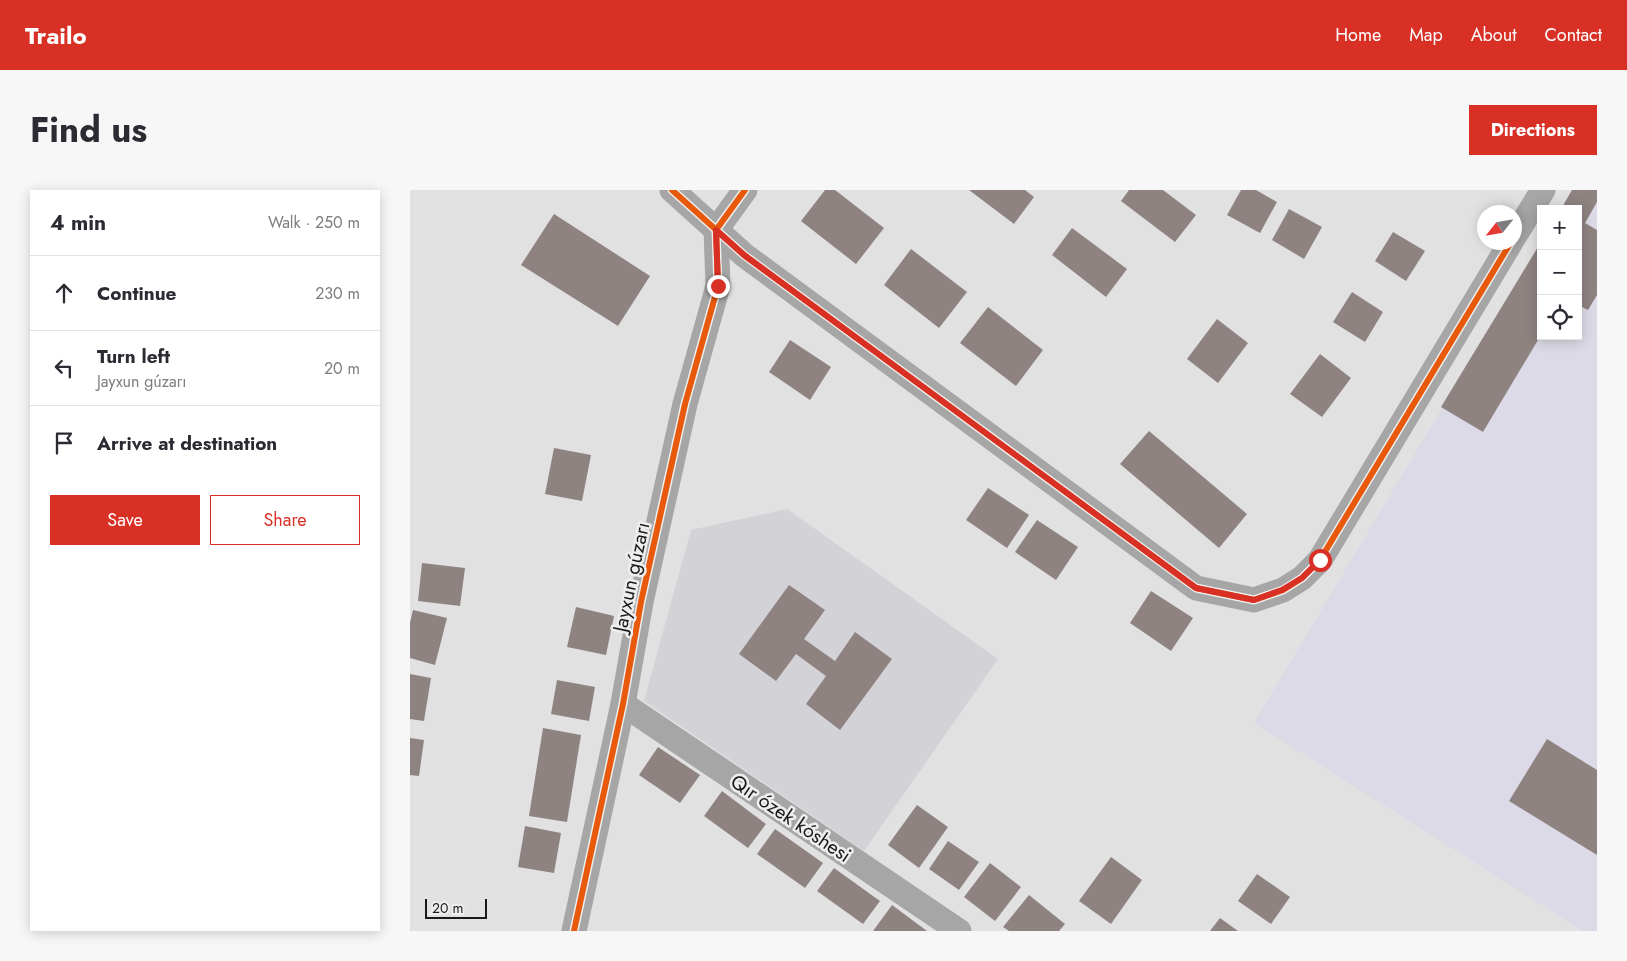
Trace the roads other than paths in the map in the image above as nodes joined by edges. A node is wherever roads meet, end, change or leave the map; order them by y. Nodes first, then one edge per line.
1 (672, 190) edge
2 (745, 190) edge
3 (1543, 190) edge
4 (1522, 224) edge
5 (716, 230) junction
6 (1506, 250) edge
7 (623, 704) junction
8 (574, 931) edge
9 (959, 931) edge

1 - 5 street
2 - 5 street
3 - 4 street
5 - 6 street
5 - 7 street, Jayxun gúzarı
7 - 8 street, Jayxun gúzarı
7 - 9 street, Qır ózek kóshesi

